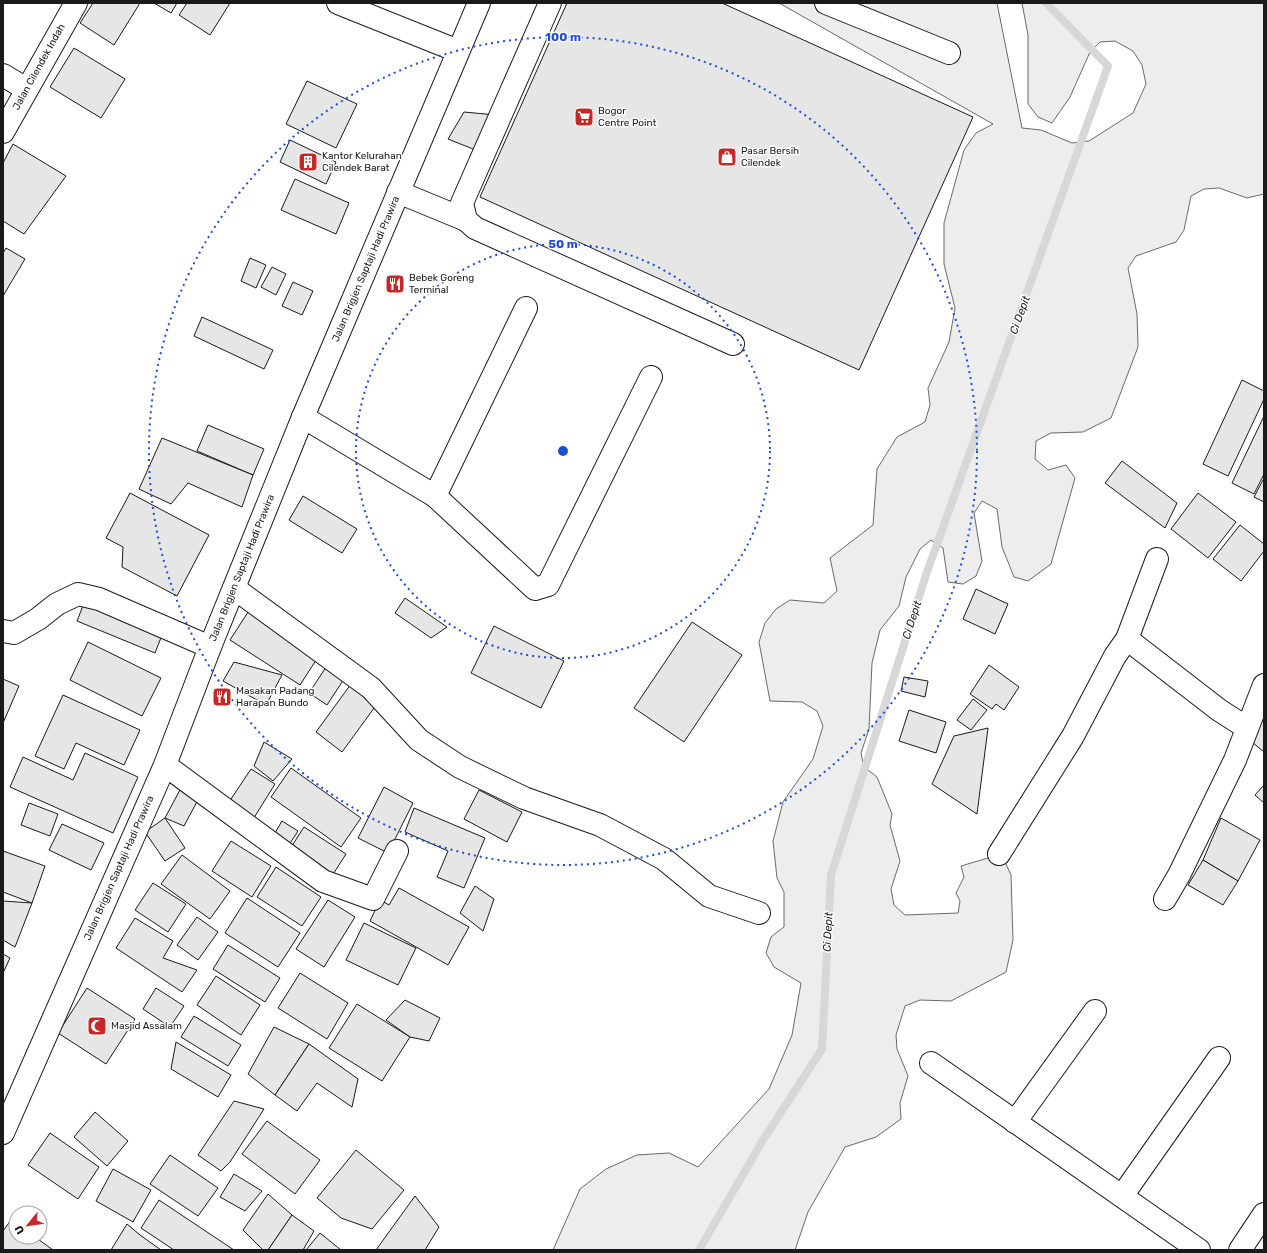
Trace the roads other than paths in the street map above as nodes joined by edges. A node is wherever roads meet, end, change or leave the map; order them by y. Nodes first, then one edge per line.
1 (76, 3) edge
2 (338, 3) edge
3 (479, 3) edge
4 (550, 3) edge
5 (826, 3) edge
6 (458, 51) junction
7 (948, 53) dead end
8 (3, 75) edge
9 (26, 89) junction
10 (3, 132) edge
11 (398, 192) junction
12 (466, 220) junction
13 (526, 308) dead end
14 (733, 344) dead end
15 (652, 377) dead end
16 (303, 417) junction
17 (435, 496) junction
18 (1157, 559) dead end
19 (234, 588) junction
20 (3, 630) edge
21 (1127, 639) junction
22 (210, 647) junction
23 (1264, 685) edge
24 (1247, 728) junction
25 (165, 765) junction
26 (397, 851) dead end
27 (999, 854) dead end
28 (1165, 899) dead end
29 (759, 913) dead end
30 (1095, 1011) dead end
31 (1219, 1058) dead end
32 (931, 1063) dead end
33 (1015, 1122) junction
34 (3, 1133) edge
35 (1122, 1196) junction
36 (1264, 1214) edge
37 (1199, 1250) edge
38 (1240, 1250) edge

1 - 9 street, Jalan Cilendek Indah
2 - 6 street
3 - 6 street, Jalan Brigjen Saptaji Hadi Prawira
4 - 12 street
5 - 7 street
6 - 11 street, Jalan Brigjen Saptaji Hadi Prawira
8 - 9 street
9 - 10 street, Jalan Cilendek Indah
11 - 12 street
11 - 16 street, Jalan Brigjen Saptaji Hadi Prawira
12 - 14 street
13 - 17 street
15 - 17 street
16 - 17 street
16 - 19 street, Jalan Brigjen Saptaji Hadi Prawira
18 - 21 street
19 - 22 street, Jalan Brigjen Saptaji Hadi Prawira
19 - 29 street
20 - 22 street
21 - 24 street
21 - 27 street
22 - 25 street, Jalan Brigjen Saptaji Hadi Prawira
23 - 24 street
24 - 28 street
25 - 26 street
25 - 34 street, Jalan Brigjen Saptaji Hadi Prawira
30 - 33 street
31 - 35 street
32 - 33 street
33 - 35 street
35 - 37 street
36 - 38 street

